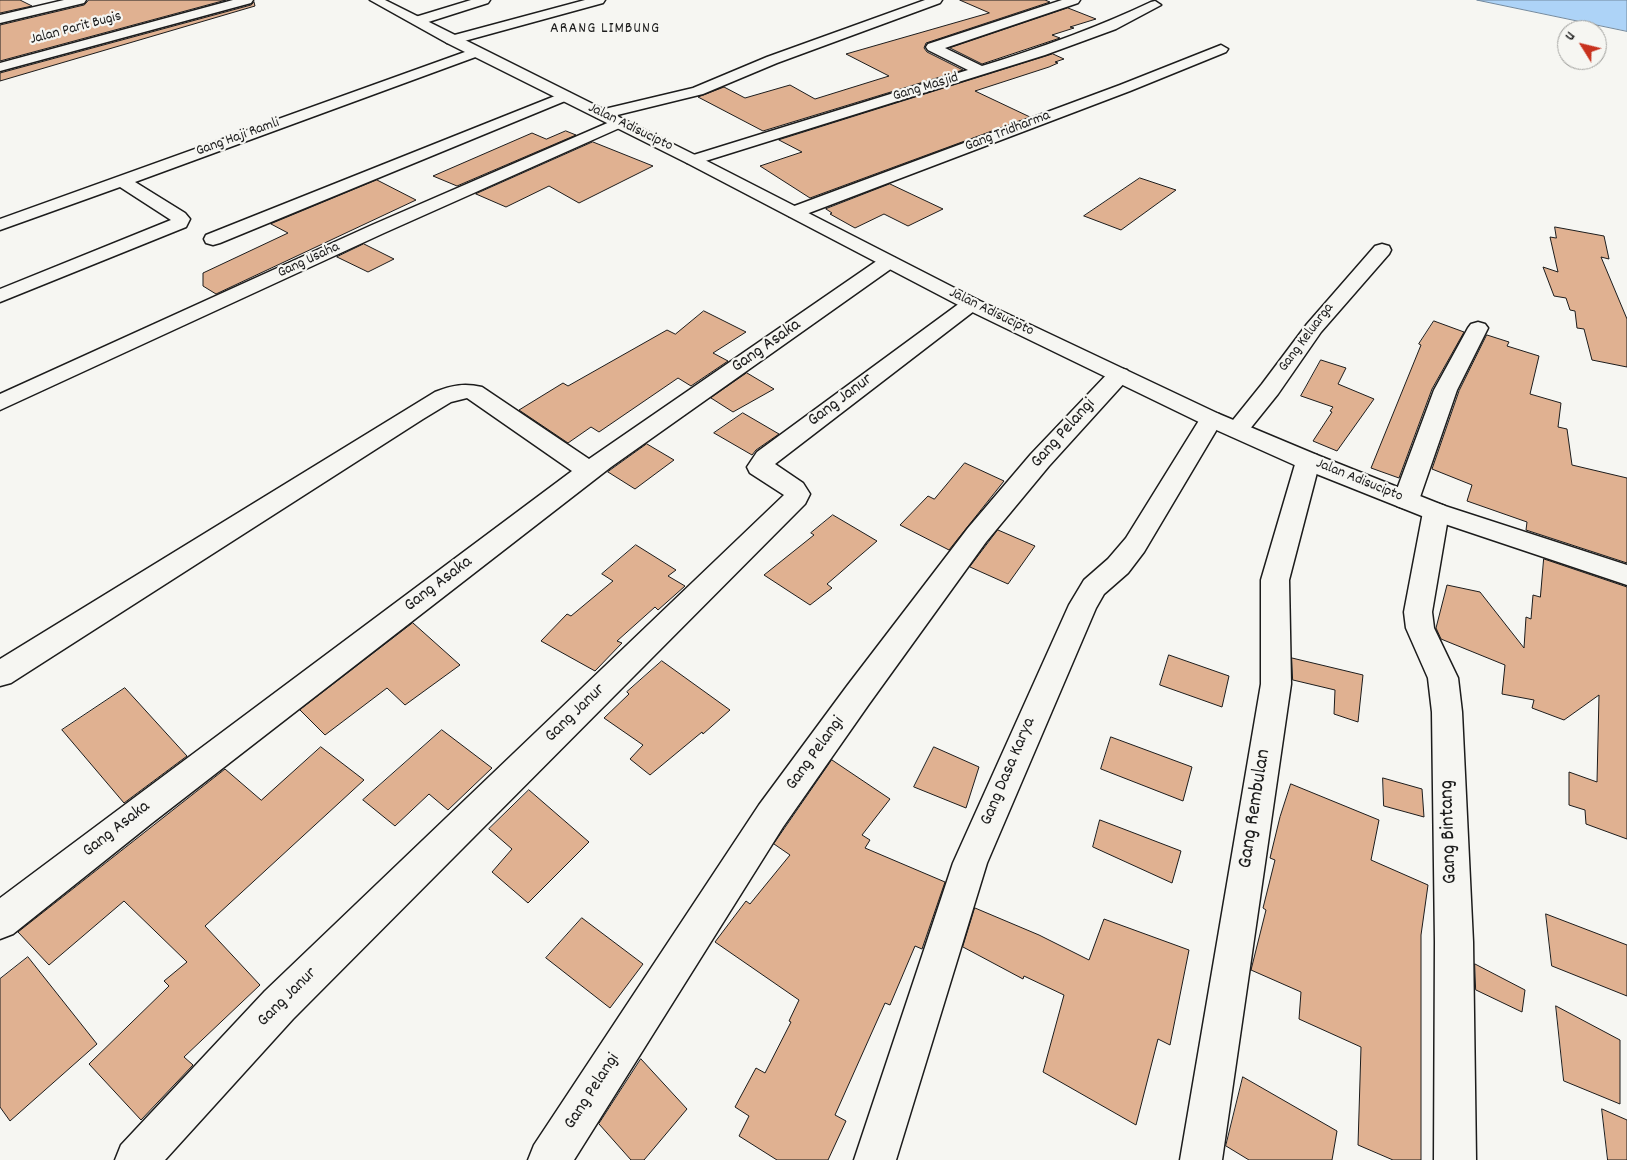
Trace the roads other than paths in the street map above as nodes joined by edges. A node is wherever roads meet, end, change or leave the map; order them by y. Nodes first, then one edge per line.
1 (80, 0) edge
2 (247, 0) edge
3 (380, 0) edge
4 (484, 0) edge
5 (599, 0) edge
6 (936, 0) edge
7 (1074, 0) edge
8 (1155, 5) dead end
9 (0, 19) edge
10 (417, 21) junction
11 (452, 40) junction
12 (1220, 49) dead end
13 (476, 52) junction
14 (0, 67) edge
15 (982, 70) junction
16 (565, 96) junction
17 (601, 114) junction
18 (619, 123) junction
19 (693, 160) junction
20 (122, 180) junction
21 (795, 212) junction
22 (0, 225) edge
23 (214, 239) dead end
24 (1382, 250) dead end
25 (888, 262) junction
26 (0, 296) edge
27 (970, 304) junction
28 (1478, 328) dead end
29 (1119, 375) junction
30 (0, 403) edge
31 (1224, 424) junction
32 (1308, 460) junction
33 (590, 471) junction
34 (1421, 506) junction
35 (1626, 577) edge
36 (0, 674) edge
37 (0, 921) edge
38 (136, 1160) edge
39 (550, 1160) edge
40 (875, 1160) edge
41 (1201, 1160) edge
42 (1454, 1160) edge

1 - 9 street
2 - 14 street, Jalan Parit Bugis
3 - 10 street, Jalan Adisucipto
4 - 10 street
5 - 11 street
6 - 17 street
7 - 15 street
8 - 15 street, Gang Masjid
10 - 11 street, Jalan Adisucipto
11 - 13 street, Jalan Adisucipto
12 - 21 street, Gang Tridharma
13 - 16 street, Jalan Adisucipto
13 - 20 street, Gang Haji Ramli
15 - 19 street, Gang Masjid
16 - 17 street, Jalan Adisucipto
16 - 23 street
17 - 18 street, Jalan Adisucipto
18 - 19 street, Jalan Adisucipto
18 - 30 street, Gang Usaha
19 - 21 street, Jalan Adisucipto
20 - 22 street, Gang Haji Ramli
20 - 26 street
21 - 25 street, Jalan Adisucipto
24 - 31 street, Gang Keluarga
25 - 27 street, Jalan Adisucipto
25 - 33 street, Gang Asaka
27 - 29 street, Jalan Adisucipto
27 - 38 street, Gang Janur
28 - 34 street, Gang Bintang
29 - 31 street, Jalan Adisucipto
29 - 39 street, Gang Pelangi
31 - 32 street, Jalan Adisucipto
31 - 40 street, Gang Dasa Karya
32 - 34 street, Jalan Adisucipto
32 - 41 street, Gang Rembulan
33 - 36 street
33 - 37 street, Gang Asaka
34 - 35 street, Jalan Adisucipto
34 - 42 street, Gang Bintang

